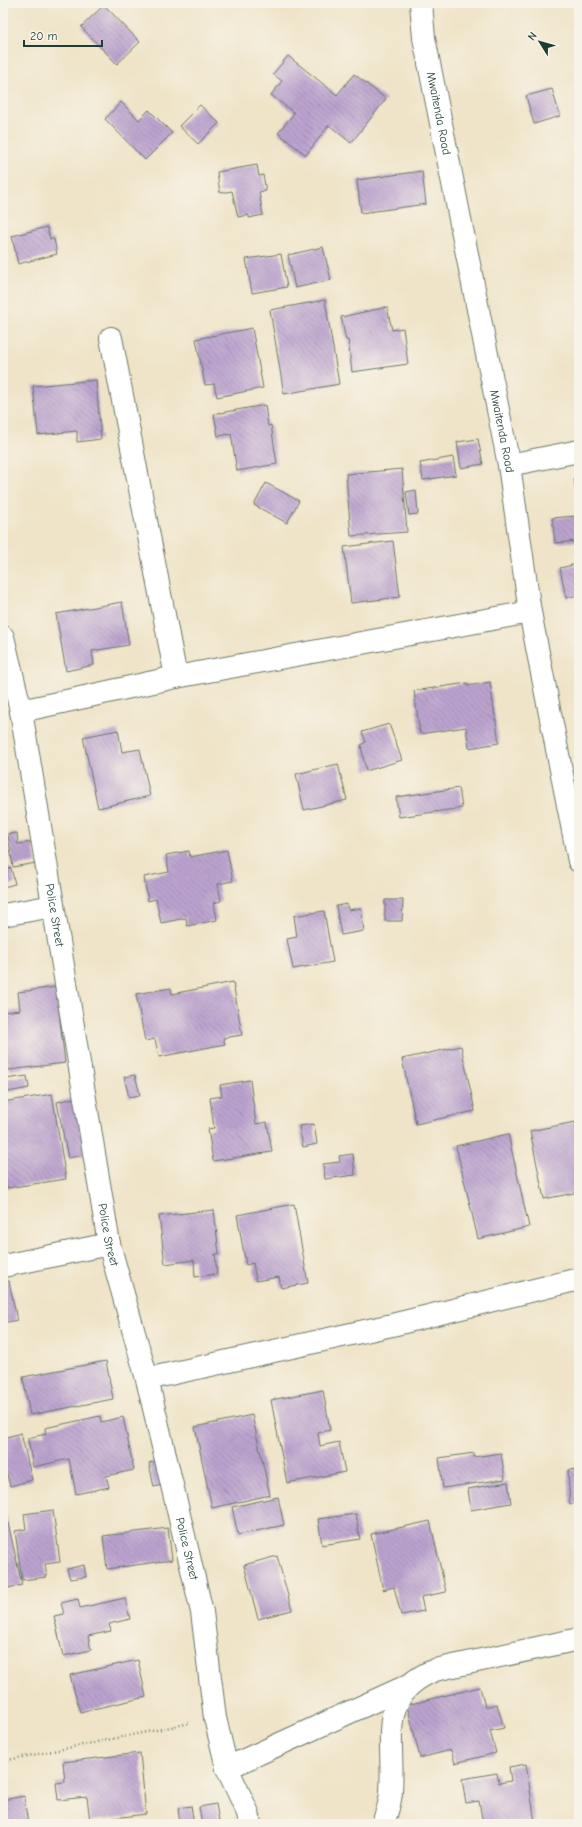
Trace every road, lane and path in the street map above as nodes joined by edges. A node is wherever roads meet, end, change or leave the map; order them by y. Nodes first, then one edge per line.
1 (422, 4) edge
2 (111, 338) dead end
3 (579, 451) edge
4 (509, 465) junction
5 (530, 612) junction
6 (3, 637) edge
7 (176, 677) junction
8 (21, 711) junction
9 (579, 861) edge
10 (54, 906) junction
11 (3, 915) edge
12 (109, 1244) junction
13 (3, 1266) edge
14 (579, 1279) edge
15 (147, 1379) junction
16 (579, 1639) edge
17 (407, 1686) junction
18 (214, 1718) junction
19 (3, 1761) edge
20 (227, 1768) junction
21 (250, 1824) edge
22 (383, 1824) edge

1 - 4 street, Mwaitenda Road
2 - 7 street
3 - 4 street
4 - 5 street, Mwaitenda Road
5 - 7 street
5 - 9 street, Mwaitenda Road
6 - 8 street, Police Street
7 - 8 street
8 - 10 street, Police Street
10 - 11 street
10 - 12 street, Police Street
12 - 13 street
12 - 15 street, Police Street
14 - 15 street
15 - 18 street, Police Street
16 - 17 street
17 - 20 street
17 - 22 street
18 - 19 path
18 - 20 street, Police Street
20 - 21 street, Police Street

